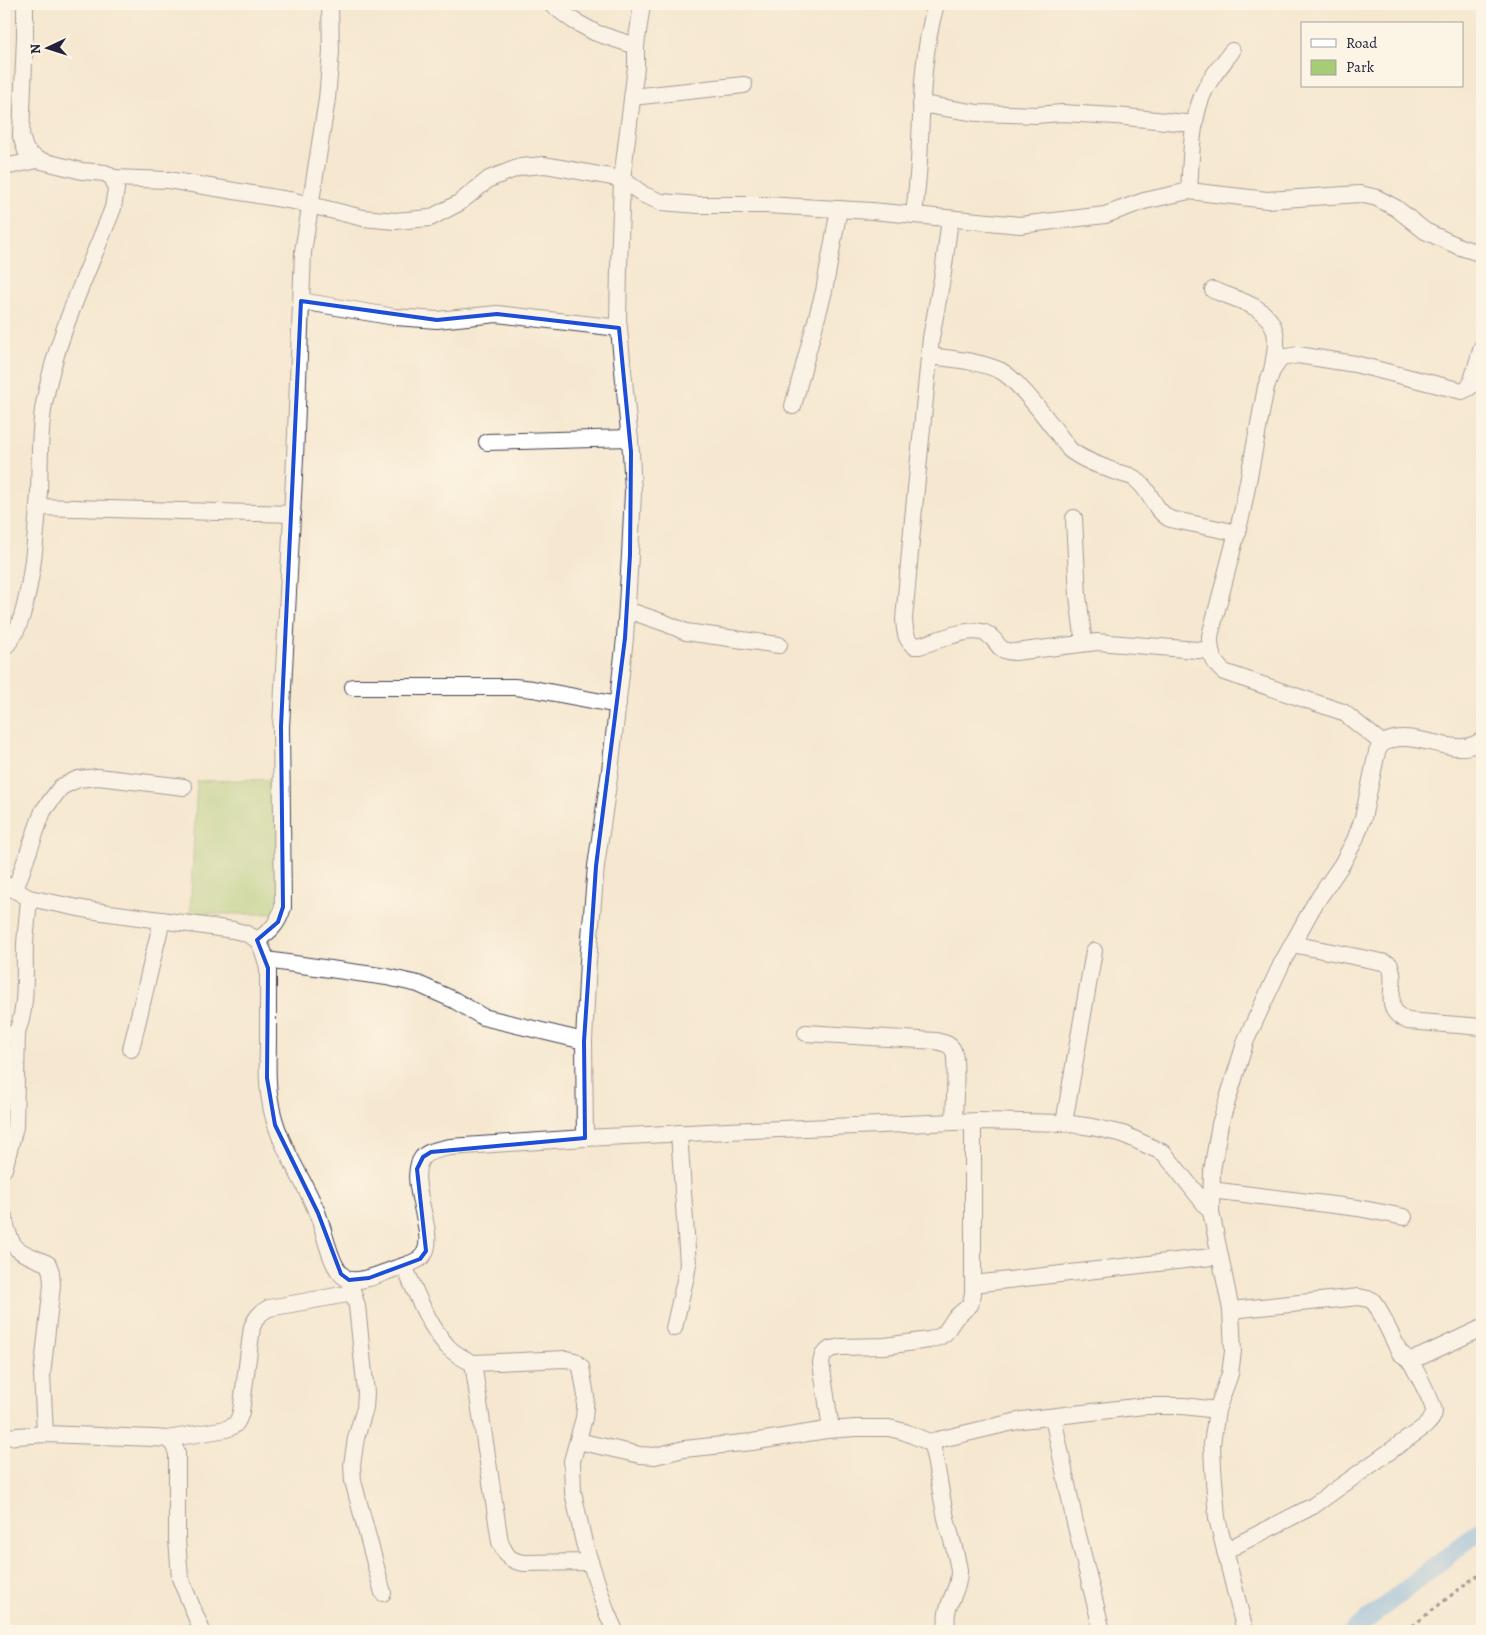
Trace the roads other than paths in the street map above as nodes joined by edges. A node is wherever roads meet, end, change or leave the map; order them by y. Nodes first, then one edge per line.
1 (25, 4) edge
2 (330, 4) edge
3 (551, 4) edge
4 (642, 4) edge
5 (936, 4) edge
6 (636, 46) junction
7 (1232, 51) dead end
8 (744, 85) dead end
9 (632, 97) junction
10 (921, 104) junction
11 (1195, 124) junction
12 (38, 160) junction
13 (4, 167) edge
14 (113, 178) junction
15 (622, 179) junction
16 (1188, 190) junction
17 (310, 206) junction
18 (839, 210) junction
19 (914, 215) junction
20 (950, 219) junction
21 (1482, 254) edge
22 (1213, 290) dead end
23 (301, 301) junction
24 (618, 328) junction
25 (1482, 347) edge
26 (929, 356) junction
27 (1272, 371) junction
28 (793, 406) dead end
29 (630, 438) junction
30 (487, 442) dead end
31 (38, 507) junction
32 (293, 514) junction
33 (1074, 518) dead end
34 (1238, 533) junction
35 (627, 610) junction
36 (1084, 643) junction
37 (778, 645) dead end
38 (4, 647) edge
39 (1210, 651) junction
40 (353, 687) dead end
41 (618, 705) junction
42 (1482, 740) edge
43 (1382, 743) junction
44 (184, 787) dead end
45 (9, 887) edge
46 (30, 898) junction
47 (162, 920) junction
48 (257, 940) junction
49 (1292, 944) junction
50 (1094, 950) dead end
51 (266, 960) junction
52 (1482, 1027) edge
53 (806, 1033) dead end
54 (10, 1034) edge
55 (584, 1041) junction
56 (131, 1049) dead end
57 (954, 1122) junction
58 (973, 1122) junction
59 (1064, 1123) junction
60 (9, 1126) edge
61 (679, 1133) junction
62 (585, 1138) junction
63 (4, 1169) edge
64 (1211, 1190) junction
65 (1211, 1212) junction
66 (1404, 1216) dead end
67 (4, 1217) edge
68 (1220, 1256) junction
69 (404, 1266) junction
70 (973, 1284) junction
71 (351, 1287) junction
72 (1231, 1310) junction
73 (674, 1328) dead end
74 (1482, 1328) edge
75 (1410, 1360) junction
76 (472, 1363) junction
77 (1217, 1410) junction
78 (1053, 1417) junction
79 (831, 1429) junction
80 (45, 1434) junction
81 (4, 1437) edge
82 (167, 1439) junction
83 (578, 1441) junction
84 (929, 1442) junction
85 (1225, 1551) junction
86 (590, 1562) junction
87 (383, 1592) dead end
88 (202, 1631) edge
89 (615, 1631) edge
90 (948, 1631) edge
91 (1102, 1631) edge
92 (1245, 1631) edge

1 - 12 street
2 - 17 street
3 - 6 street
4 - 6 street
5 - 10 street
6 - 9 street
7 - 11 street
8 - 9 street
9 - 15 street
10 - 11 street
10 - 19 street
11 - 16 street
12 - 13 street
12 - 14 street
14 - 17 street
14 - 31 street
15 - 17 street
15 - 18 street
15 - 24 street
16 - 20 street
16 - 21 street
17 - 23 street
18 - 19 street
18 - 28 street
19 - 20 street
20 - 26 street
22 - 27 street
23 - 24 street
23 - 32 street
24 - 29 street
25 - 27 street
26 - 34 street
26 - 36 street
27 - 34 street
29 - 30 street
29 - 35 street
31 - 32 street
31 - 38 street
32 - 48 street
33 - 36 street
34 - 39 street
35 - 37 street
35 - 41 street
36 - 39 street
39 - 43 street
40 - 41 street
41 - 55 street
42 - 43 street
43 - 49 street
44 - 45 street
45 - 46 street
46 - 47 street
46 - 54 street
47 - 48 street
47 - 56 street
48 - 51 street
49 - 52 street
49 - 64 street
50 - 59 street
51 - 55 street
51 - 71 street
53 - 57 street
54 - 60 street
55 - 62 street
57 - 58 street
57 - 61 street
58 - 59 street
58 - 70 street
59 - 65 street
60 - 63 street
61 - 62 street
61 - 73 street
62 - 69 street
64 - 65 street
64 - 66 street
65 - 68 street
67 - 80 street
68 - 70 street
68 - 72 street
69 - 71 street
69 - 76 street
70 - 79 street
71 - 82 street
71 - 87 street
72 - 75 street
72 - 77 street
74 - 75 street
75 - 85 street
76 - 83 street
76 - 86 street
77 - 78 street
77 - 85 street
78 - 84 street
78 - 91 street
79 - 83 street
79 - 84 street
80 - 81 street
80 - 82 street
82 - 88 street
83 - 86 street
84 - 90 street
85 - 92 street
86 - 89 street

